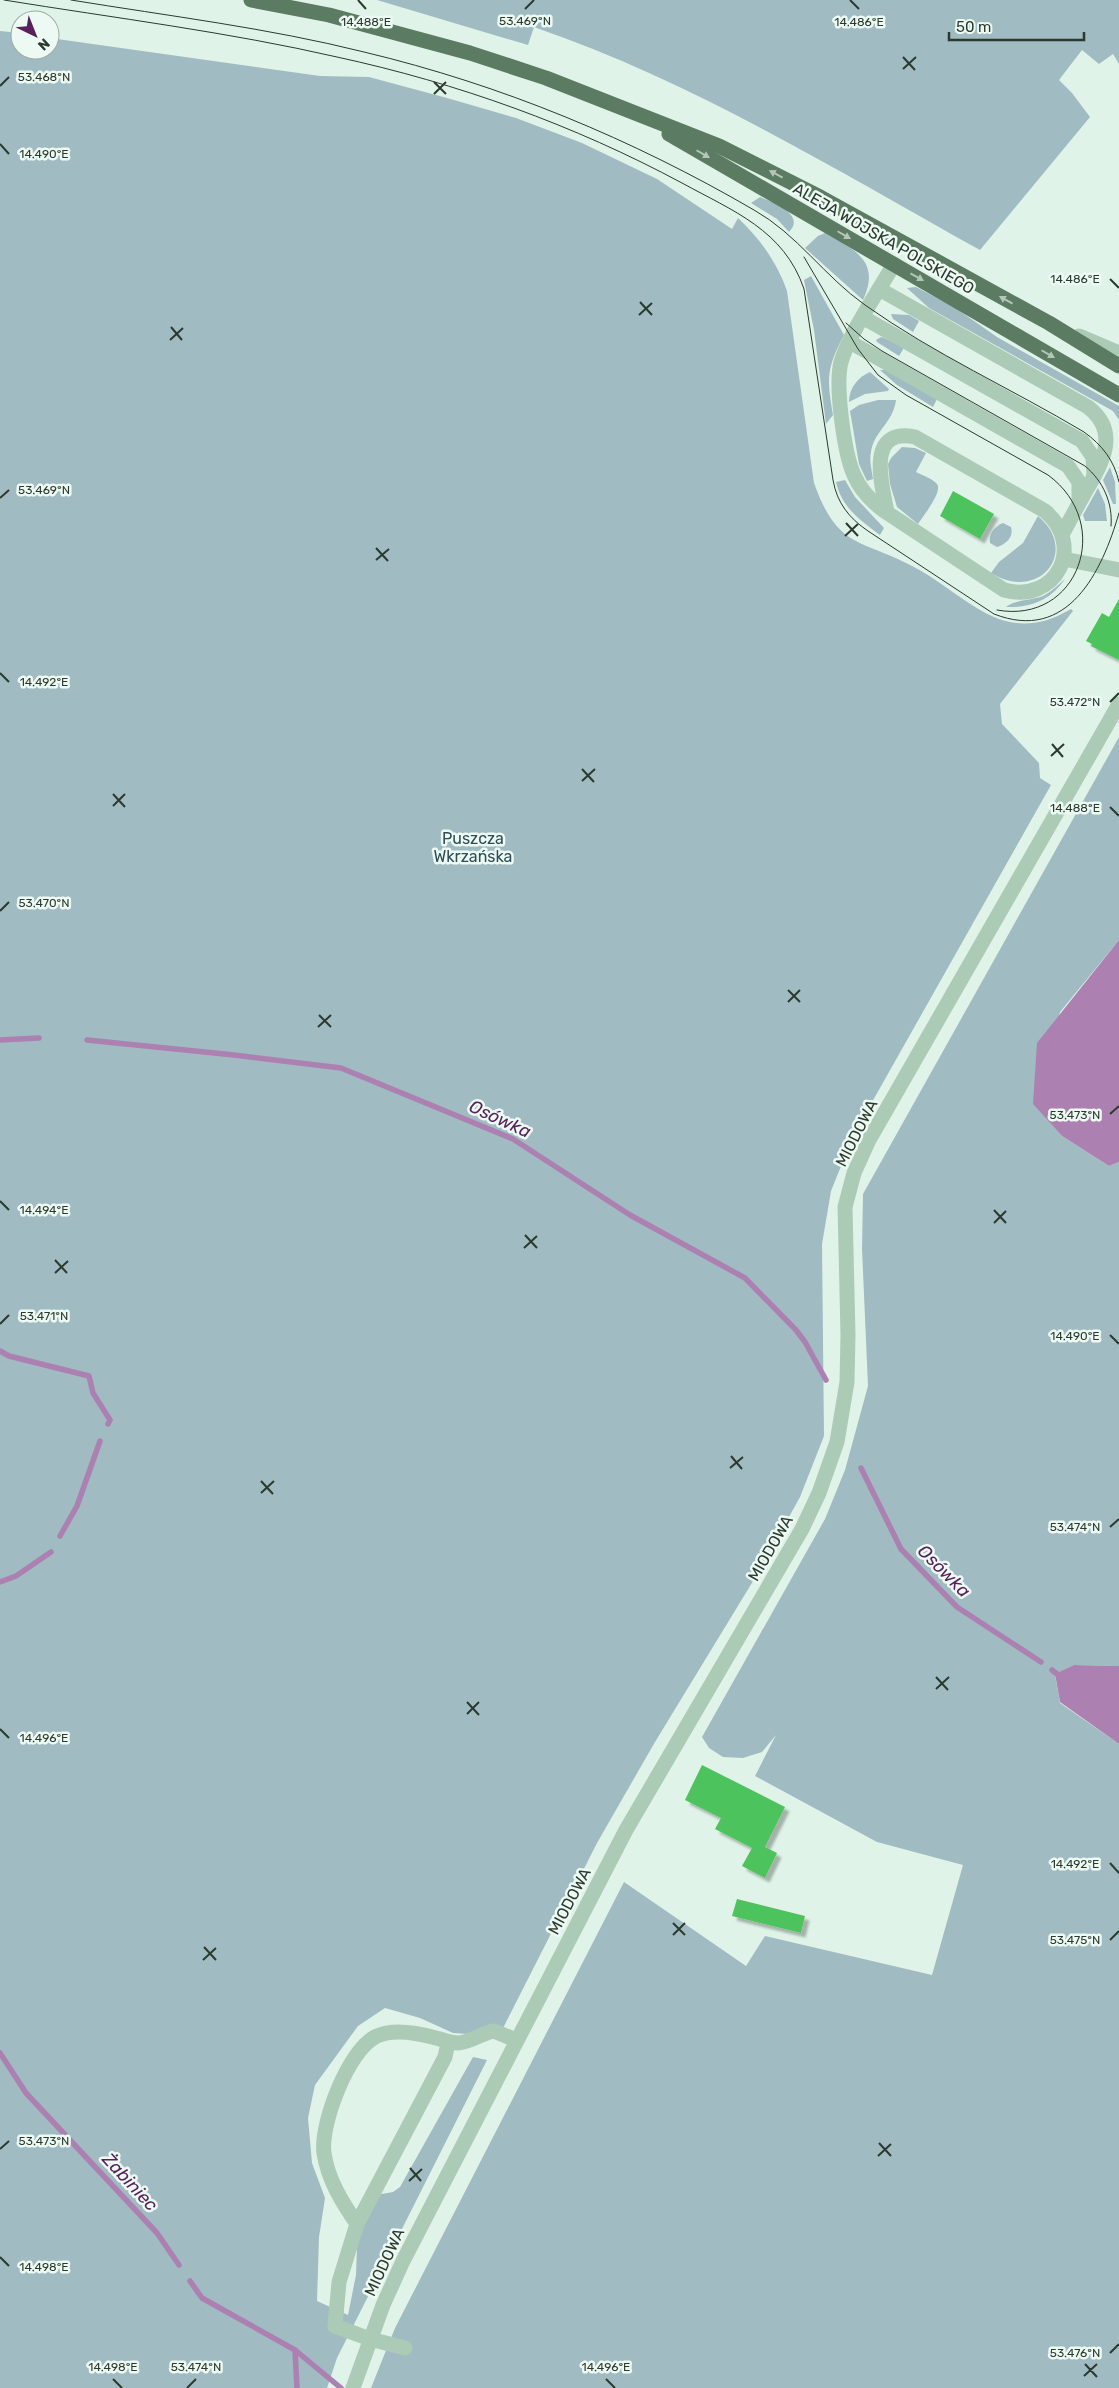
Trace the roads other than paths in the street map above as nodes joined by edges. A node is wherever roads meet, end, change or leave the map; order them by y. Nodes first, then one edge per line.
1 (251, 0) edge
2 (630, 112) junction
3 (894, 264) junction
4 (879, 290) junction
5 (864, 318) junction
6 (1049, 323) junction
7 (850, 342) junction
8 (1119, 353) edge
9 (1119, 366) edge
10 (1119, 395) edge
11 (1091, 482) junction
12 (1077, 508) junction
13 (886, 512) junction
14 (1062, 533) junction
15 (1064, 559) junction
16 (1119, 570) edge
17 (1119, 704) edge
18 (516, 2040) junction
19 (448, 2043) junction
20 (357, 2224) junction
21 (370, 2339) junction
22 (405, 2348) dead end
23 (354, 2388) edge

1 - 2 main road, ALEJA WOJSKA POLSKIEGO
2 -> 3 main road, ALEJA WOJSKA POLSKIEGO
6 -> 2 main road, ALEJA WOJSKA POLSKIEGO
3 - 4 street
3 -> 10 main road, ALEJA WOJSKA POLSKIEGO
4 - 5 street
4 - 11 street
5 - 7 street
5 - 11 street
6 - 8 street
6 - 9 main road, ALEJA WOJSKA POLSKIEGO
7 - 12 street
7 - 13 street
11 - 12 street
12 - 14 street
13 - 14 street
13 - 15 street
14 - 15 street
15 - 16 street
17 - 18 street, MIODOWA
18 - 19 street
18 - 21 street, MIODOWA
19 - 20 street
19 - 20 street
20 - 21 street
21 - 22 street
21 - 23 street, MIODOWA

